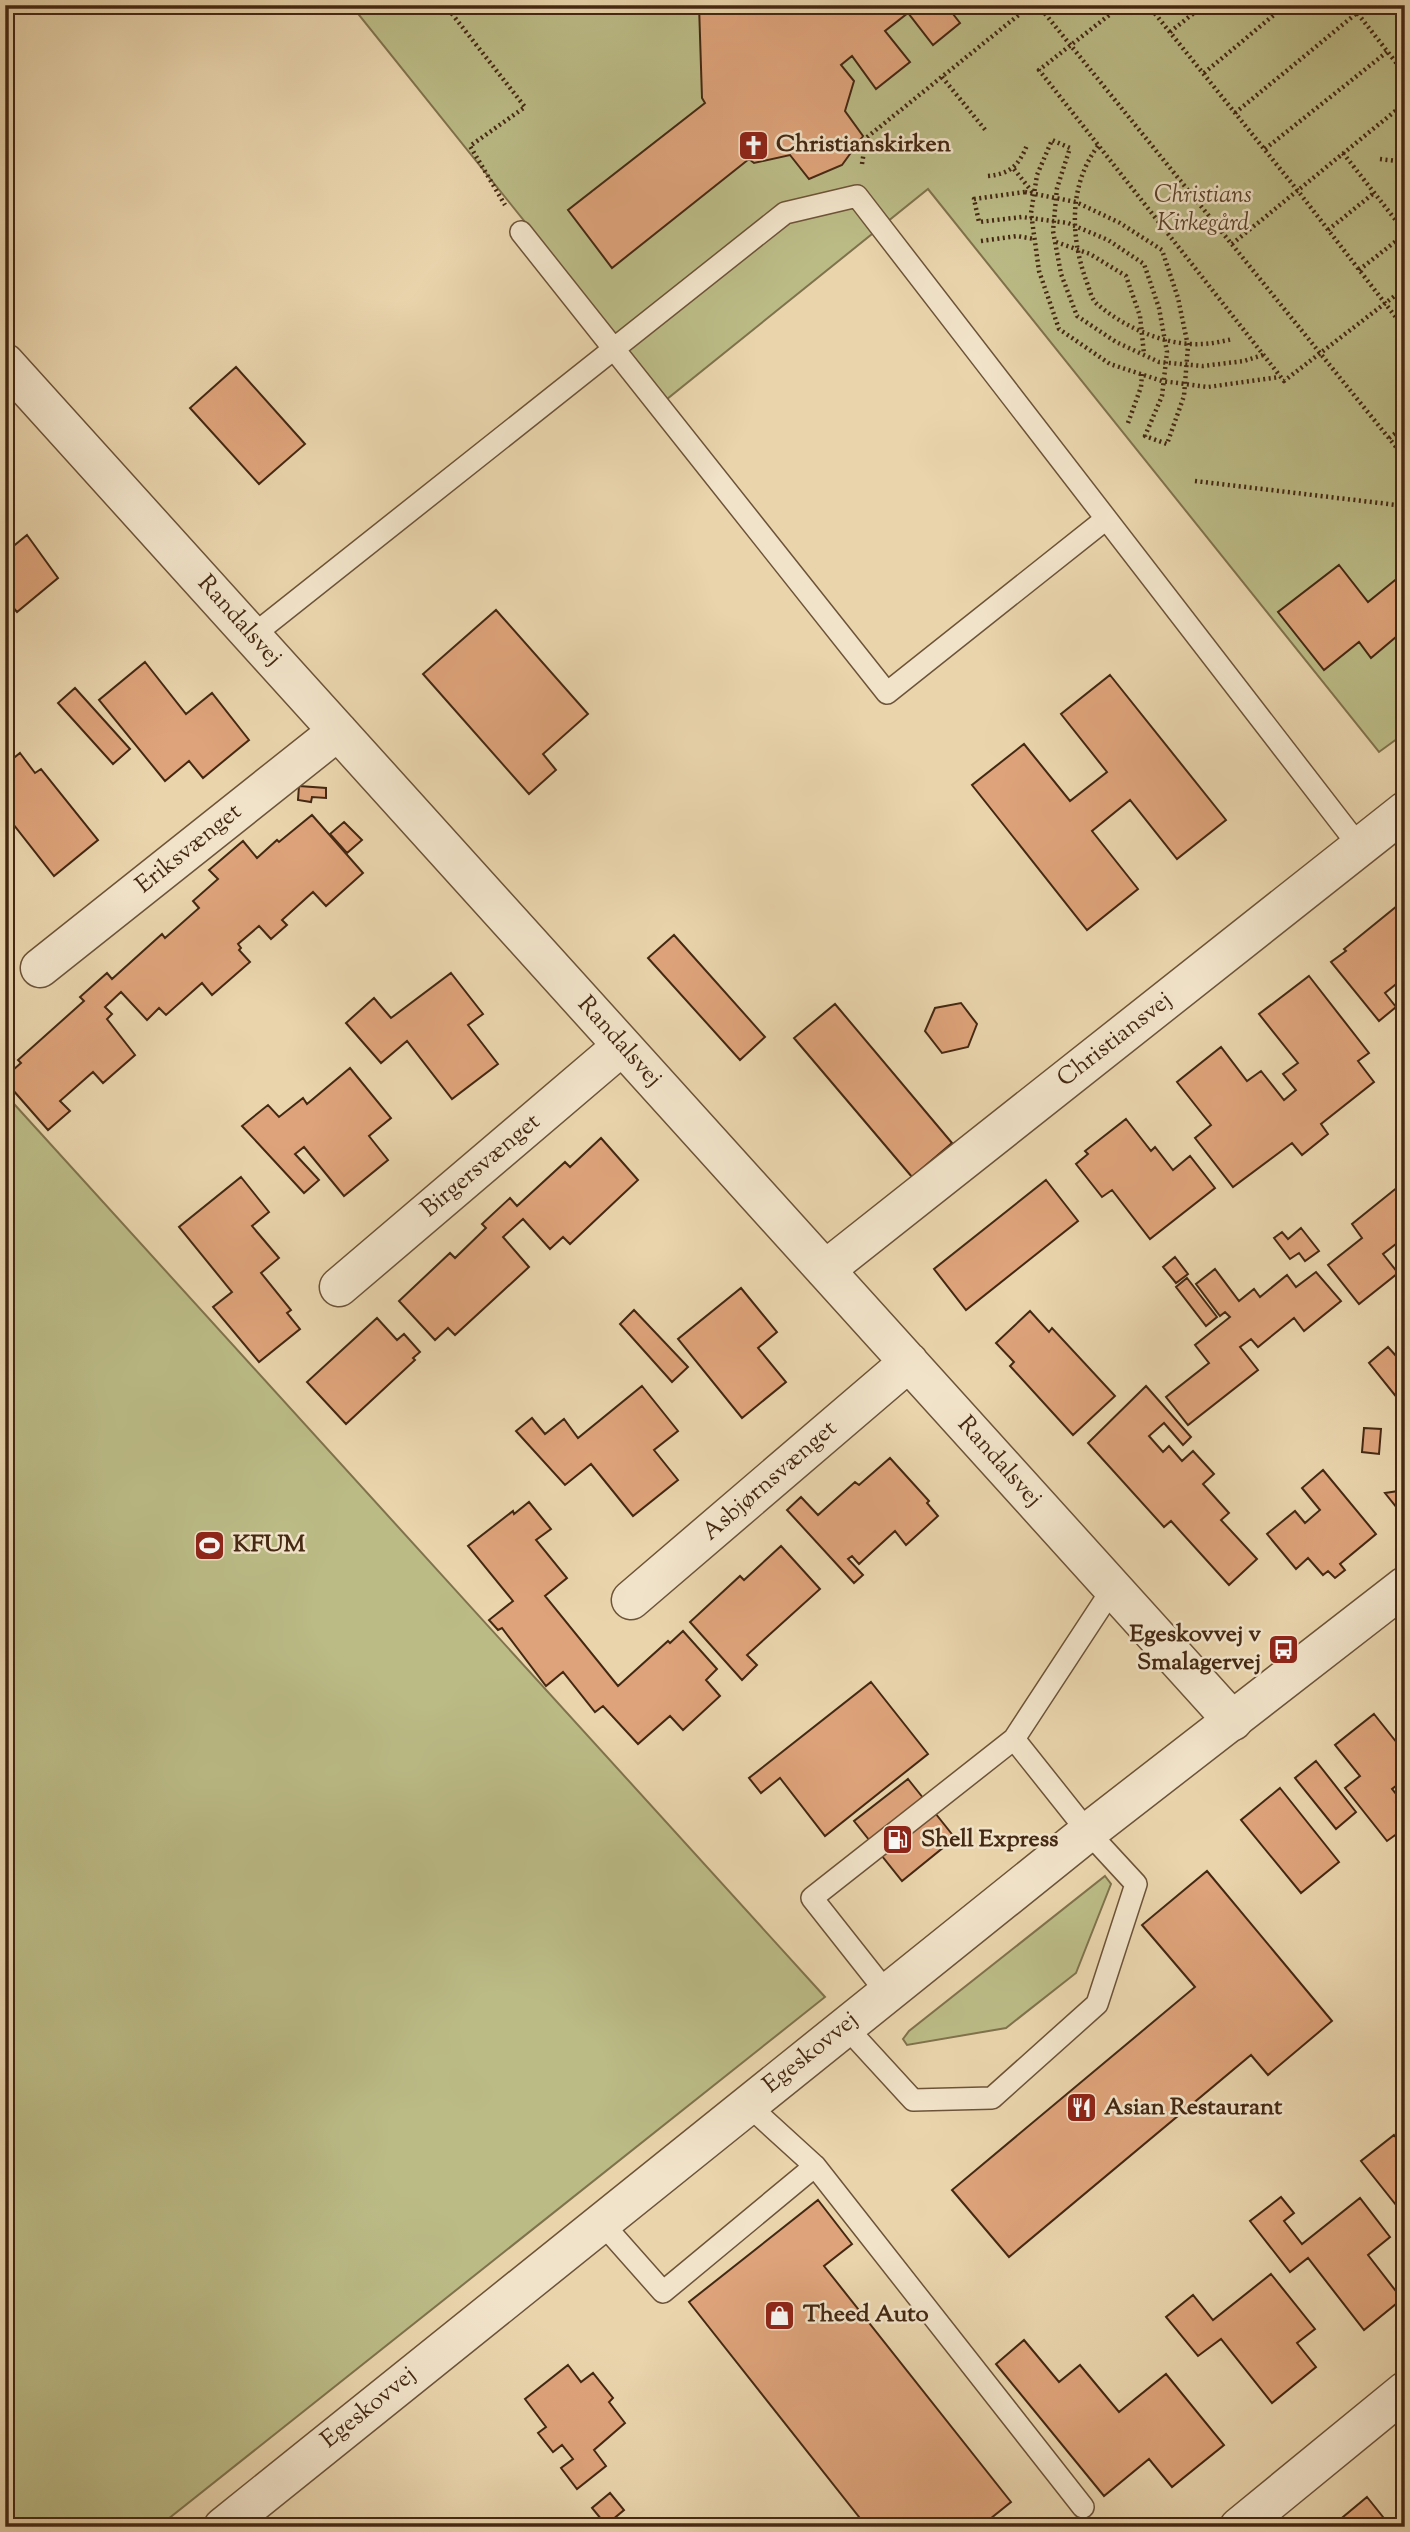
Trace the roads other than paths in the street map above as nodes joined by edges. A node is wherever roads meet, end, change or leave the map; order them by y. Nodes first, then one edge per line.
1 (521, 232) road end
2 (614, 349) junction
3 (5, 363) edge
4 (1106, 519) junction
5 (252, 636) junction
6 (338, 731) junction
7 (1405, 811) edge
8 (1359, 846) junction
9 (40, 968) dead end
10 (622, 1046) junction
11 (825, 1270) junction
12 (339, 1287) dead end
13 (909, 1362) junction
14 (1405, 1586) edge
15 (1114, 1588) junction
16 (631, 1600) dead end
17 (1233, 1720) junction
18 (1014, 1739) junction
19 (1088, 1832) junction
20 (887, 1993) junction
21 (845, 2026) junction
22 (747, 2104) junction
23 (815, 2166) junction
24 (601, 2222) junction
25 (1405, 2391) edge
26 (1083, 2507) dead end
27 (223, 2527) edge
28 (1238, 2527) edge

1 - 2 lane
2 - 4 lane
2 - 4 lane
2 - 5 lane
3 - 5 street, Randalsvej
4 - 8 lane
5 - 6 street, Randalsvej
6 - 9 street, Eriksvænget
6 - 10 street, Randalsvej
7 - 8 street, Christiansvej
8 - 11 street, Christiansvej
10 - 11 street, Randalsvej
10 - 12 street, Birgersvænget
11 - 13 street, Randalsvej
13 - 15 street, Randalsvej
13 - 16 street, Asbjørnsvænget
14 - 17 street, Egeskovvej
15 - 17 street, Randalsvej
15 - 18 lane
17 - 19 street, Egeskovvej
18 - 19 lane
18 - 20 lane
19 - 20 street, Egeskovvej
19 - 21 lane
20 - 21 street, Egeskovvej
21 - 22 street, Egeskovvej
22 - 23 lane
22 - 24 street, Egeskovvej
23 - 24 lane
23 - 26 lane
24 - 27 street, Egeskovvej
25 - 28 street

